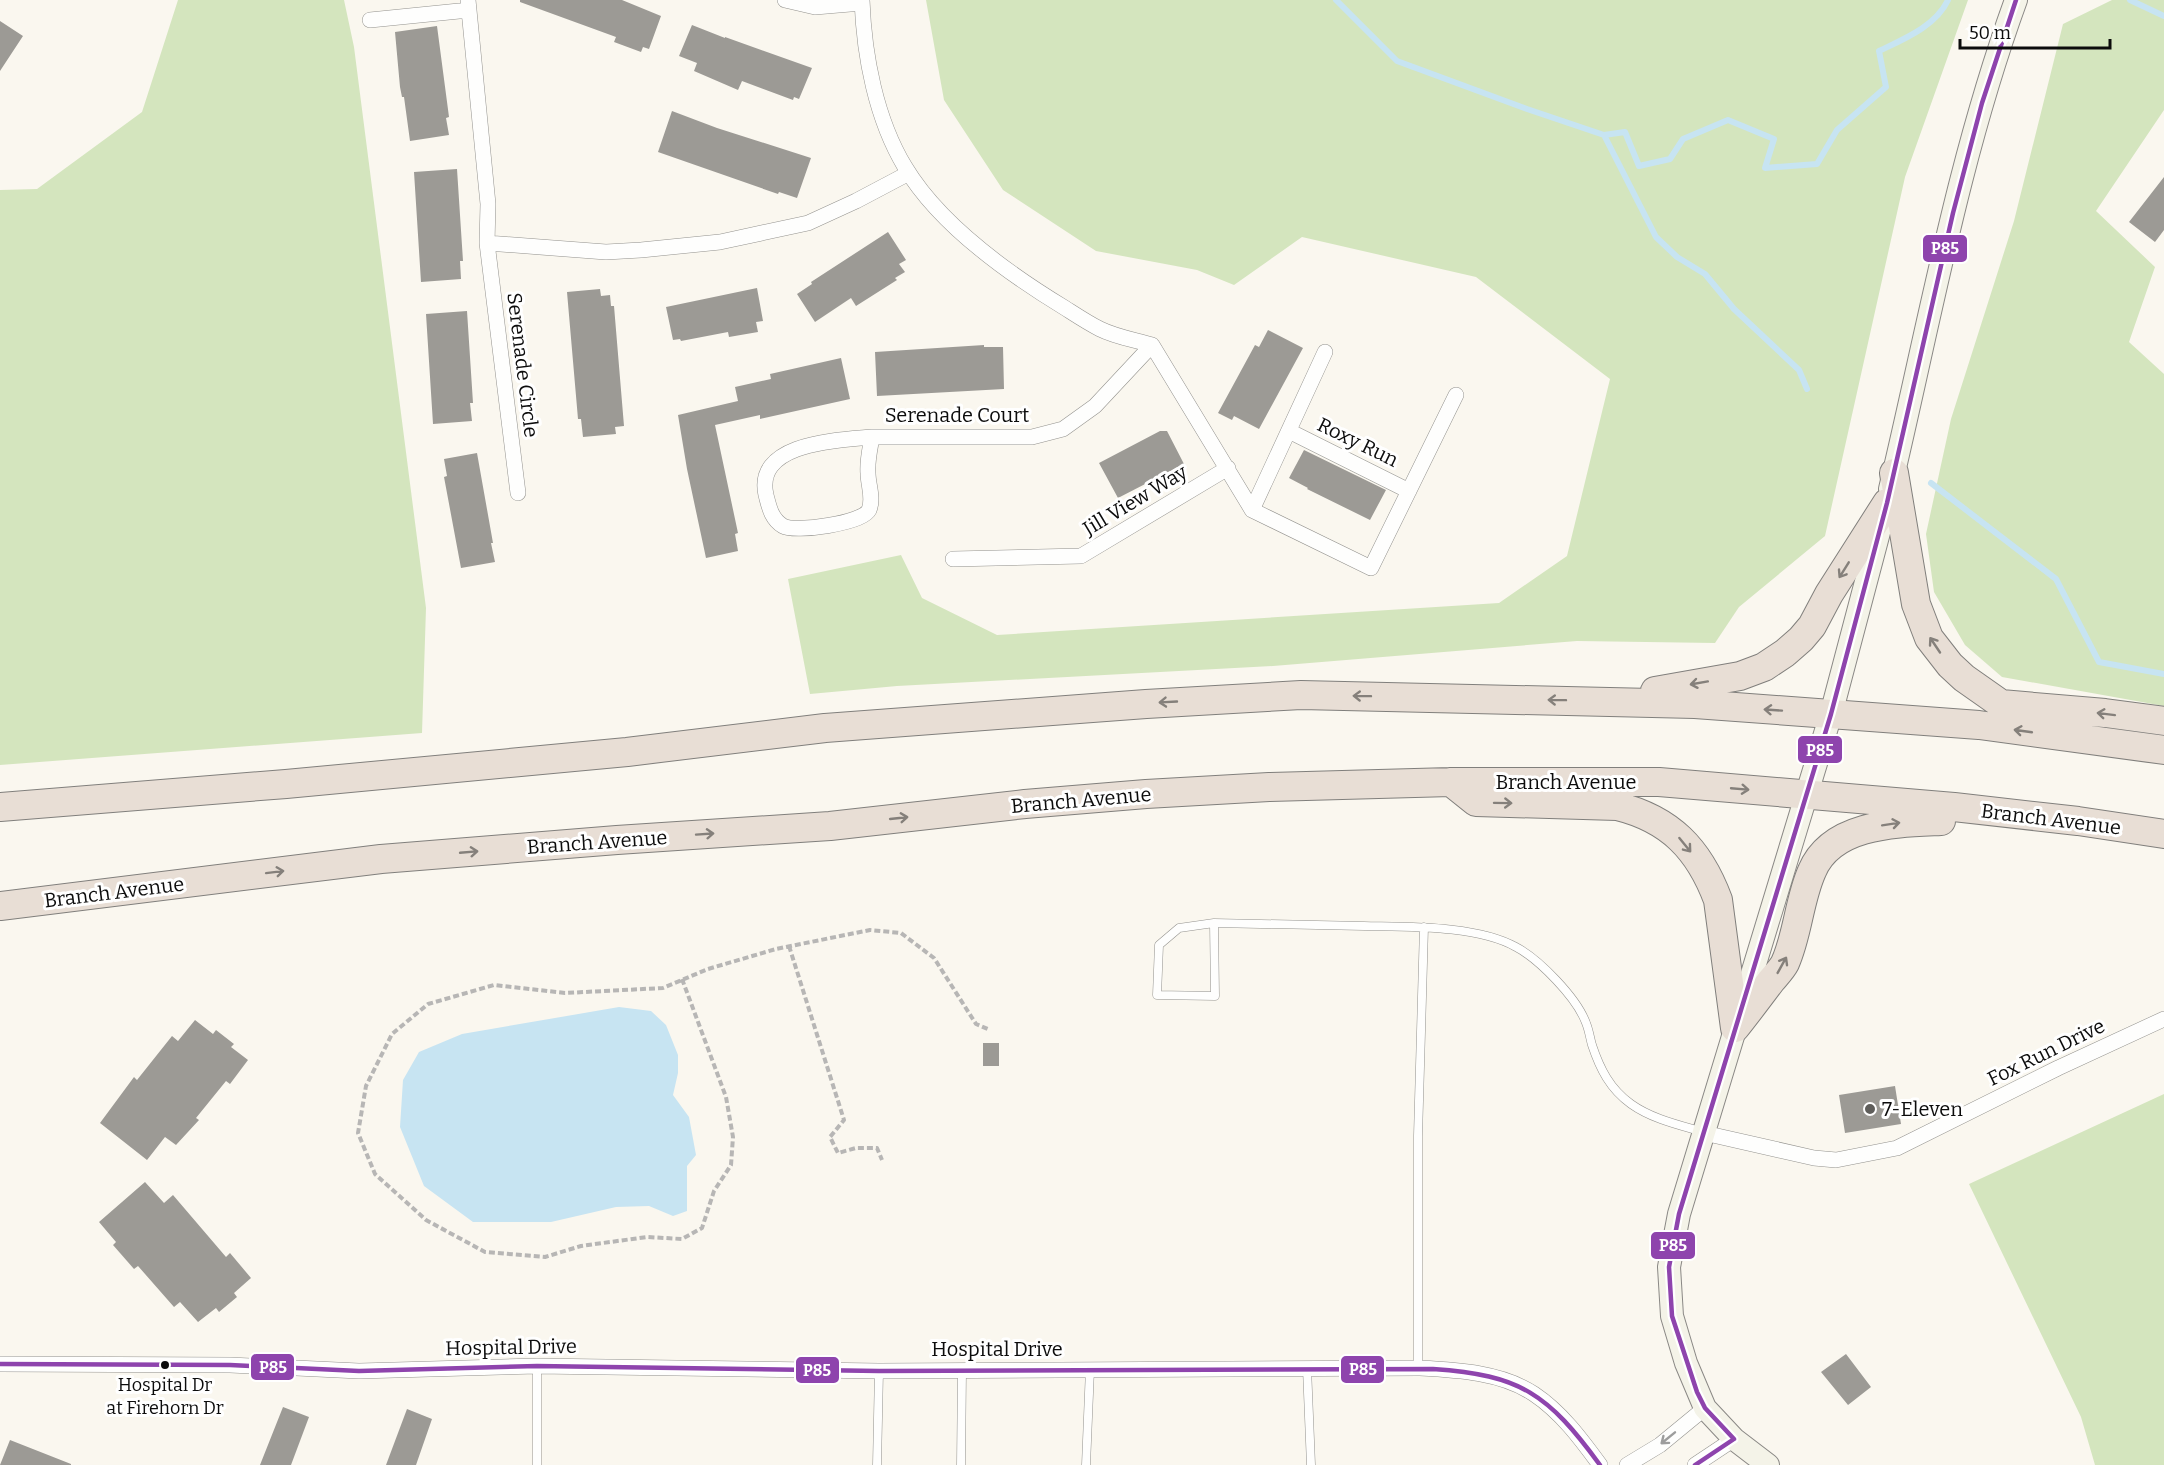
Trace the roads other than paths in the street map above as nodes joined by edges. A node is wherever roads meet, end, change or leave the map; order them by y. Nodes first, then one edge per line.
1 (785, 0) edge
2 (2016, 0) edge
3 (862, 2) edge
4 (468, 5) edge
5 (370, 20) dead end
6 (909, 173) junction
7 (487, 243) junction
8 (1152, 345) junction
9 (1325, 351) dead end
10 (1456, 395) dead end
11 (1289, 431) junction
12 (872, 437) junction
13 (1227, 468) junction
14 (1894, 473) junction
15 (1409, 491) junction
16 (518, 493) dead end
17 (1887, 503) junction
18 (1252, 510) junction
19 (953, 559) dead end
20 (1602, 701) junction
21 (1831, 714) junction
22 (2164, 721) edge
23 (2164, 750) edge
24 (1451, 782) junction
25 (1806, 794) junction
26 (0, 807) edge
27 (2043, 817) junction
28 (2164, 834) edge
29 (0, 906) edge
30 (1214, 923) junction
31 (1424, 927) junction
32 (2164, 1019) edge
33 (1735, 1028) junction
34 (1704, 1133) junction
35 (0, 1364) edge
36 (537, 1366) junction
37 (1307, 1367) junction
38 (1418, 1368) junction
39 (1090, 1369) junction
40 (962, 1370) junction
41 (879, 1371) junction
42 (1705, 1408) junction
43 (1734, 1439) junction
44 (537, 1465) edge
45 (877, 1465) edge
46 (961, 1465) edge
47 (1086, 1465) edge
48 (1311, 1465) edge
49 (1600, 1465) edge
50 (1627, 1465) edge
51 (1695, 1465) edge
52 (1768, 1465) edge

1 - 3 street
2 - 14 main road
3 - 6 street
4 - 5 street
4 - 7 street, Serenade Circle
6 - 7 street
6 - 8 street
7 - 16 street, Serenade Circle
8 - 12 street, Serenade Court
8 - 13 street
9 - 11 street
10 - 15 street
11 - 15 street, Roxy Run
11 - 18 street
12 - 12 street, Serenade Court
13 - 18 street
13 - 19 street, Jill View Way
14 - 17 main road
22 -> 14 highway
15 - 18 street
17 -> 20 highway
17 - 21 main road
21 -> 20 highway
20 -> 26 highway
23 -> 21 highway
21 - 25 main road
24 -> 25 highway, Branch Avenue
29 -> 24 highway, Branch Avenue
24 -> 33 highway
25 - 27 highway, Branch Avenue
25 - 33 main road
27 - 28 highway, Branch Avenue
33 -> 27 highway
30 - 30 lane
30 - 31 lane
31 - 34 lane
31 - 38 lane
32 - 34 street, Fox Run Drive
33 - 34 main road
34 - 42 main road
35 - 36 street, Hospital Drive
36 - 41 street, Hospital Drive
36 - 44 lane
37 - 38 street, Hospital Drive
37 - 39 street, Hospital Drive
37 - 48 lane
38 - 49 street, Hospital Drive
39 - 40 street, Hospital Drive
39 - 47 lane
40 - 41 street, Hospital Drive
40 - 46 lane
41 - 45 lane
42 - 43 main road
42 -> 50 street
43 - 51 street
43 - 52 main road

